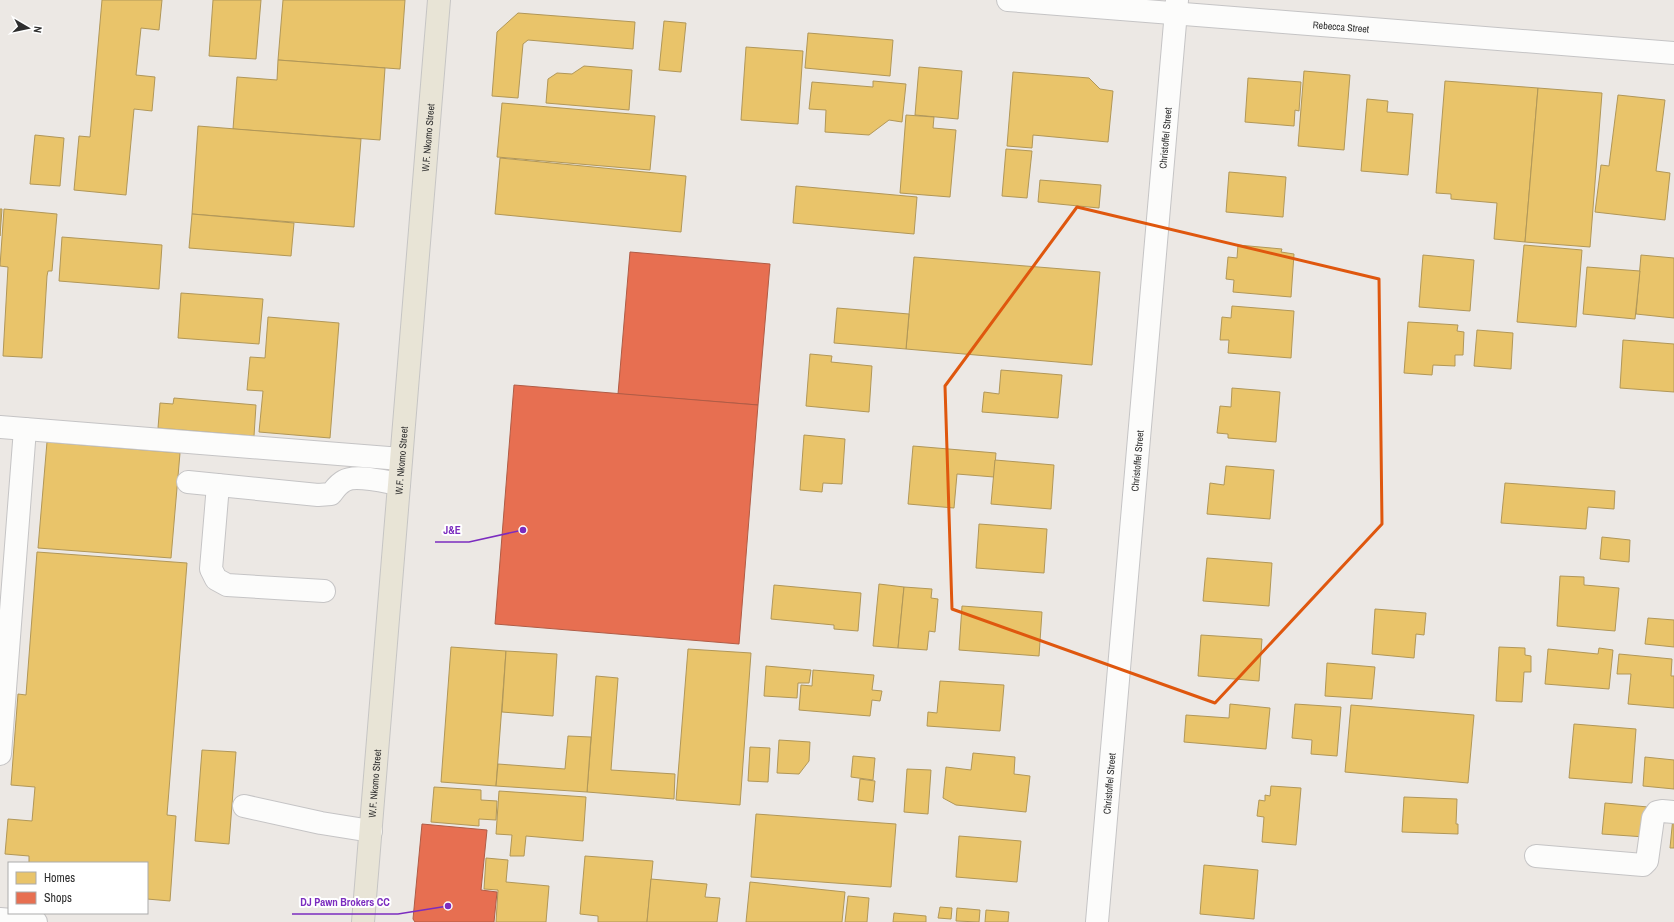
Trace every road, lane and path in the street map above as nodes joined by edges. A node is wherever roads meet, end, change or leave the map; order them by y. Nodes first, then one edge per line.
1 (439, 0) edge
2 (1008, 0) edge
3 (1176, 6) edge
4 (1674, 53) edge
5 (0, 427) edge
6 (25, 429) junction
7 (401, 459) junction
8 (188, 482) dead end
9 (399, 484) junction
10 (218, 485) junction
11 (324, 592) dead end
12 (0, 754) edge
13 (244, 806) dead end
14 (1674, 812) edge
15 (371, 831) junction
16 (1536, 856) dead end
17 (0, 919) edge
18 (36, 922) edge
19 (363, 922) edge
20 (1097, 922) edge

1 - 7 main road, W.F. Nkomo Street
2 - 3 street, Rebecca Street
3 - 4 street, Rebecca Street
3 - 20 street, Christoffel Street
5 - 6 street
6 - 7 street
6 - 12 street
7 - 9 main road, W.F. Nkomo Street
8 - 10 street
9 - 10 street
9 - 15 main road, W.F. Nkomo Street
10 - 11 street
13 - 15 street
14 - 16 street
15 - 19 main road, W.F. Nkomo Street
17 - 18 street

